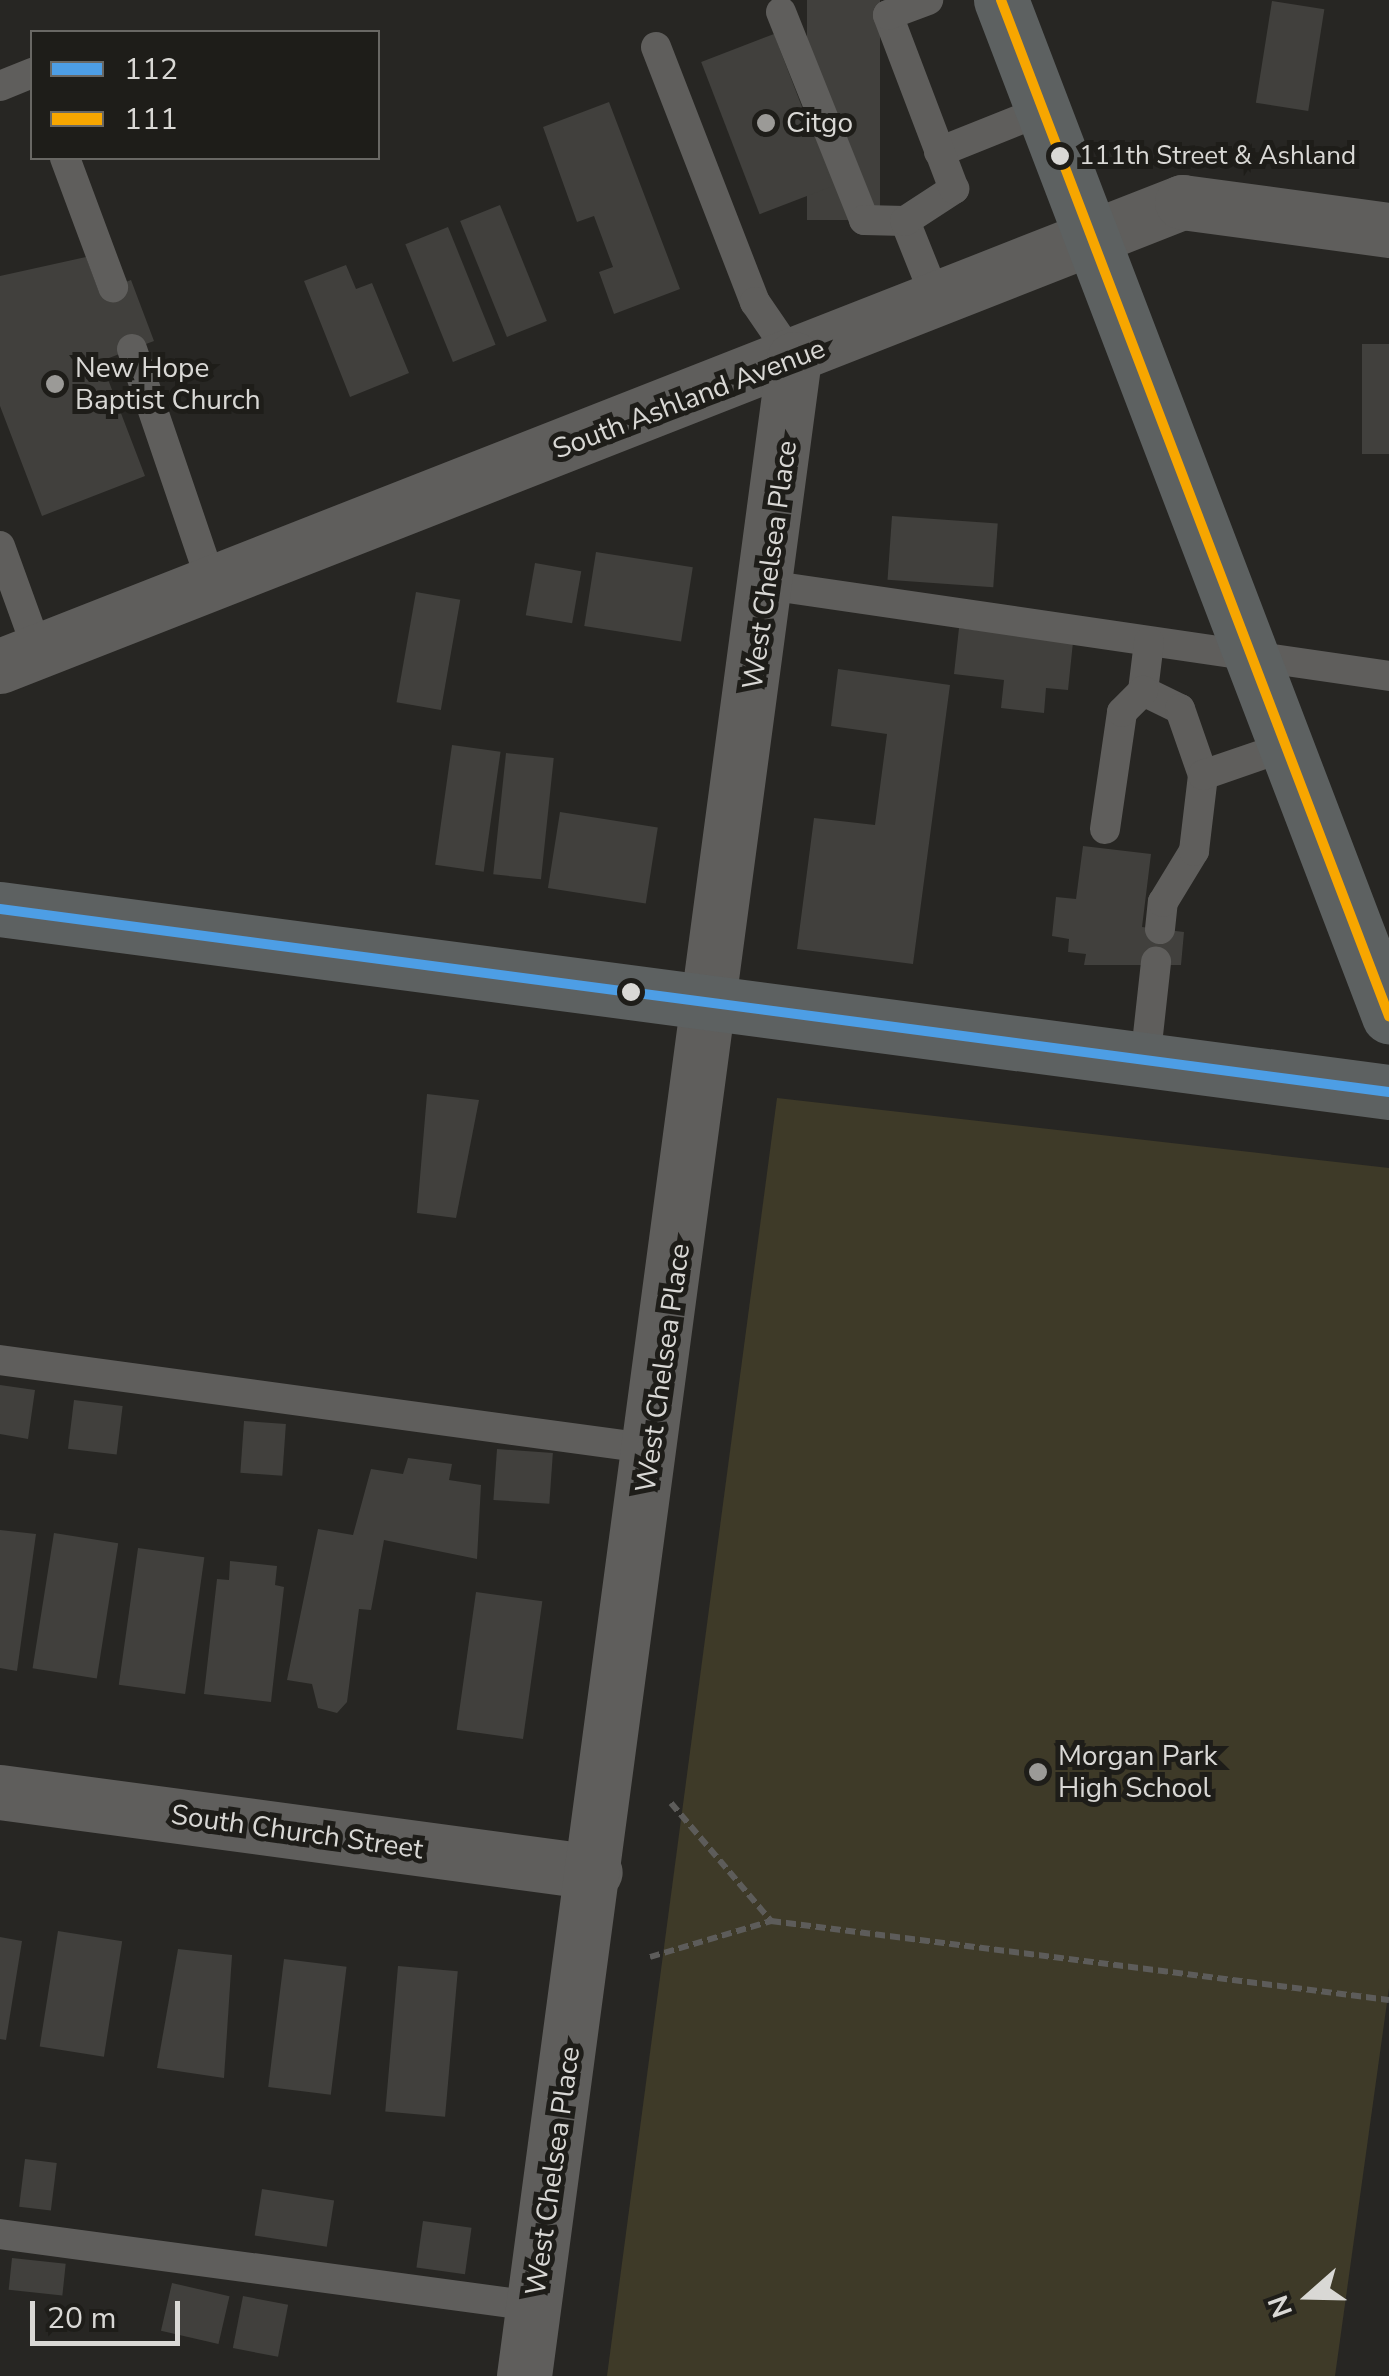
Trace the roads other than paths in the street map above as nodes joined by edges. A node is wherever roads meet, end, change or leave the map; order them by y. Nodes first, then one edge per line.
1 (928, 0) edge
2 (1000, 0) edge
3 (781, 12) dead end
4 (656, 47) dead end
5 (30, 74) edge
6 (0, 86) edge
7 (1044, 110) junction
8 (939, 152) junction
9 (66, 160) edge
10 (906, 222) junction
11 (1389, 230) edge
12 (1094, 238) junction
13 (113, 287) dead end
14 (937, 301) junction
15 (132, 349) dead end
16 (794, 359) junction
17 (0, 546) edge
18 (212, 584) junction
19 (768, 585) junction
20 (1149, 642) junction
21 (1258, 658) junction
22 (19, 659) edge
23 (1389, 676) edge
24 (1143, 690) junction
25 (1290, 745) junction
26 (1203, 775) junction
27 (1106, 829) dead end
28 (0, 909) edge
29 (1160, 929) dead end
30 (1156, 962) dead end
31 (712, 1008) junction
32 (1389, 1016) edge
33 (1144, 1062) junction
34 (1389, 1092) edge
35 (0, 1360) edge
36 (652, 1449) junction
37 (0, 1792) edge
38 (595, 1872) junction
39 (0, 2234) edge
40 (534, 2306) junction
41 (524, 2376) edge

1 - 8 lane
2 - 7 main road
3 - 10 lane
4 - 16 lane
5 - 6 lane
7 - 8 lane
7 - 12 main road
8 - 10 lane
9 - 13 lane
10 - 14 lane
11 - 12 street, South Ashland Avenue
12 - 14 street, South Ashland Avenue
12 - 21 main road
14 - 16 street, South Ashland Avenue
15 - 18 lane
16 - 18 street, South Ashland Avenue
16 - 19 street, West Chelsea Place
17 - 22 lane
18 - 22 street, South Ashland Avenue
19 - 20 lane
19 - 31 street, West Chelsea Place
20 - 21 lane
20 - 24 lane
21 - 23 lane
21 - 25 main road
24 - 26 lane
24 - 27 lane
25 - 26 lane
25 - 32 main road
26 - 29 lane
28 - 31 main road
30 - 33 lane
31 - 33 main road
31 - 36 street, West Chelsea Place
33 - 34 main road
35 - 36 lane
36 - 38 street, West Chelsea Place
37 - 38 street, South Church Street
38 - 40 street, West Chelsea Place
39 - 40 lane
40 - 41 street, West Chelsea Place

